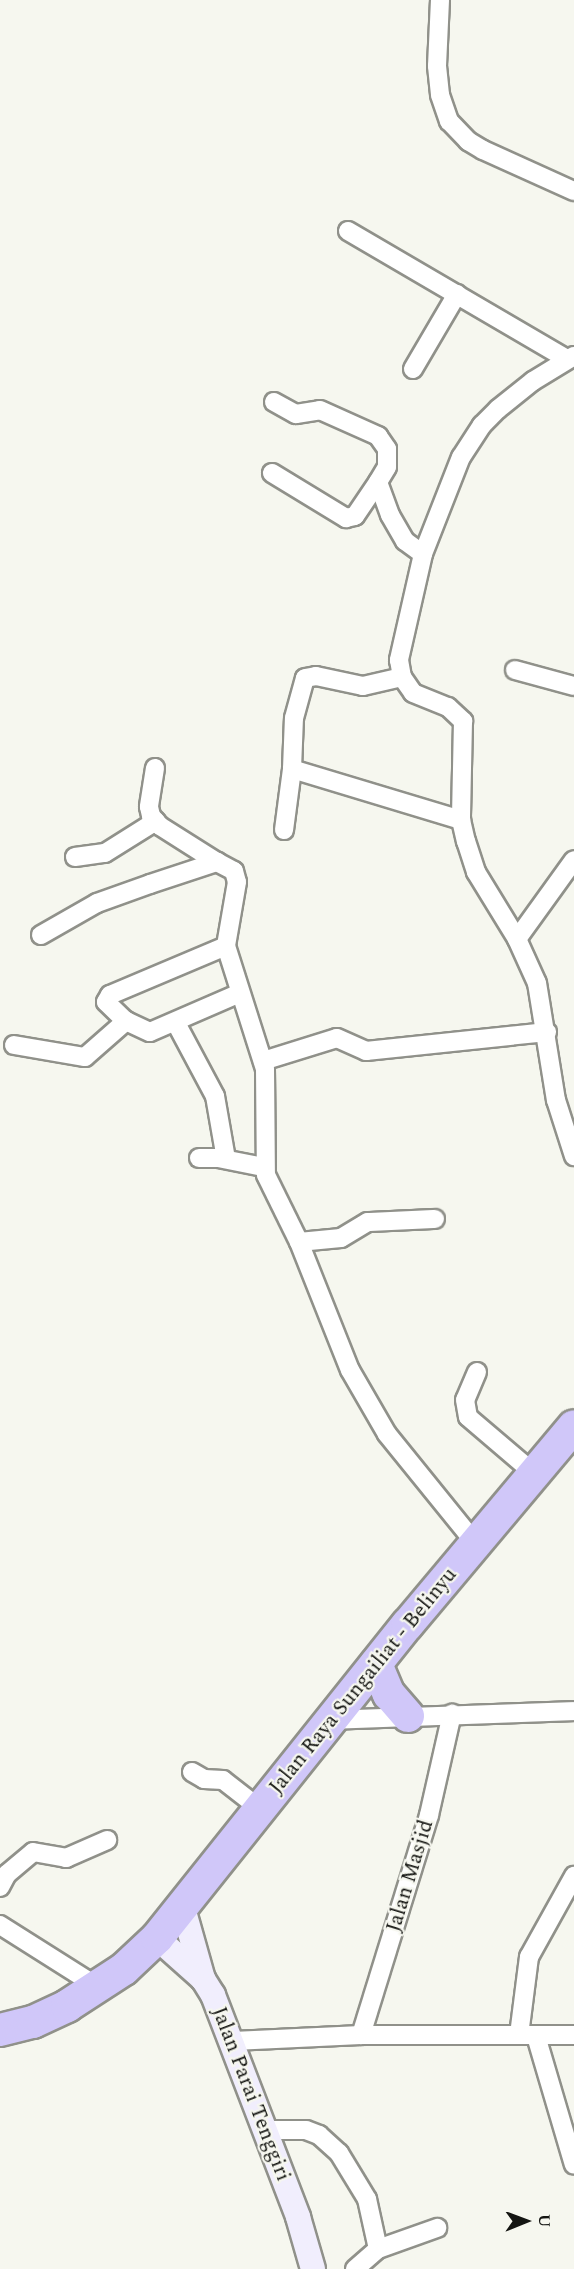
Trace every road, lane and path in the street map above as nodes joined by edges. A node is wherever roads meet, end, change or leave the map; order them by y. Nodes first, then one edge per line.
1 (440, 0) edge
2 (574, 191) edge
3 (348, 231) dead end
4 (457, 294) junction
5 (570, 358) edge
6 (413, 369) dead end
7 (274, 402) dead end
8 (272, 473) dead end
9 (378, 482) junction
10 (423, 554) junction
11 (515, 670) dead end
12 (402, 677) junction
13 (574, 686) edge
14 (156, 768) dead end
15 (292, 769) junction
16 (461, 820) junction
17 (156, 821) junction
18 (284, 830) dead end
19 (75, 857) dead end
20 (574, 860) edge
21 (217, 862) junction
22 (41, 935) dead end
23 (518, 939) junction
24 (226, 946) junction
25 (240, 993) junction
26 (126, 1021) junction
27 (176, 1023) junction
28 (547, 1032) junction
29 (14, 1046) dead end
30 (263, 1061) junction
31 (574, 1156) edge
32 (199, 1158) dead end
33 (226, 1159) junction
34 (264, 1167) junction
35 (435, 1219) dead end
36 (299, 1242) junction
37 (477, 1372) dead end
38 (574, 1426) edge
39 (535, 1474) junction
40 (476, 1544) junction
41 (376, 1665) junction
42 (574, 1711) edge
43 (452, 1714) junction
44 (408, 1716) junction
45 (330, 1720) junction
46 (192, 1772) dead end
47 (259, 1808) junction
48 (107, 1840) dead end
49 (574, 1876) edge
50 (0, 1887) edge
51 (183, 1908) junction
52 (0, 1925) edge
53 (158, 1938) junction
54 (203, 1979) junction
55 (98, 1987) junction
56 (0, 2030) edge
57 (361, 2035) junction
58 (574, 2035) edge
59 (527, 2036) junction
60 (233, 2042) junction
61 (265, 2130) junction
62 (574, 2164) edge
63 (437, 2228) dead end
64 (378, 2249) junction
65 (313, 2269) edge
66 (355, 2269) edge

1 - 2 street
3 - 4 street
4 - 5 street
4 - 6 street
5 - 10 street
7 - 9 street
8 - 9 street
9 - 10 street
10 - 12 street
11 - 13 street
12 - 15 street
12 - 16 street
14 - 17 street
15 - 16 street
15 - 18 street
16 - 23 street
17 - 19 street
17 - 21 street
20 - 23 street
21 - 22 street
21 - 24 street
23 - 28 street
24 - 25 street
24 - 26 street
25 - 27 street
25 - 30 street
26 - 27 street
26 - 29 street
27 - 33 street
28 - 30 street
28 - 31 street
30 - 34 street
32 - 33 street
33 - 34 street
34 - 36 street
35 - 36 street
36 - 40 street
37 - 39 street
38 - 39 highway, Jalan Raya Sungailiat - Belinyu
39 - 40 highway, Jalan Raya Sungailiat - Belinyu
40 - 41 highway, Jalan Raya Sungailiat - Belinyu
41 - 44 highway
41 - 45 highway, Jalan Raya Sungailiat - Belinyu
42 - 43 street
43 - 44 street
43 - 57 street, Jalan Masjid
44 - 45 street
45 - 47 highway, Jalan Raya Sungailiat - Belinyu
46 - 47 street
47 - 51 highway, Jalan Raya Sungailiat - Belinyu
48 - 50 street
49 - 59 street
51 - 53 highway, Jalan Raya Sungailiat - Belinyu
51 - 54 street
52 - 55 street
53 - 54 street, Jalan Parai Tenggiri
53 - 55 highway, Jalan Raya Sungailiat - Belinyu
54 - 60 street, Jalan Parai Tenggiri
55 - 56 highway, Jalan Raya Sungailiat - Belinyu
57 - 59 street
57 - 60 street
58 - 59 street
59 - 62 street
60 - 61 street, Jalan Parai Tenggiri
61 - 64 street
61 - 65 street, Jalan Parai Tenggiri
63 - 64 street
64 - 66 street

